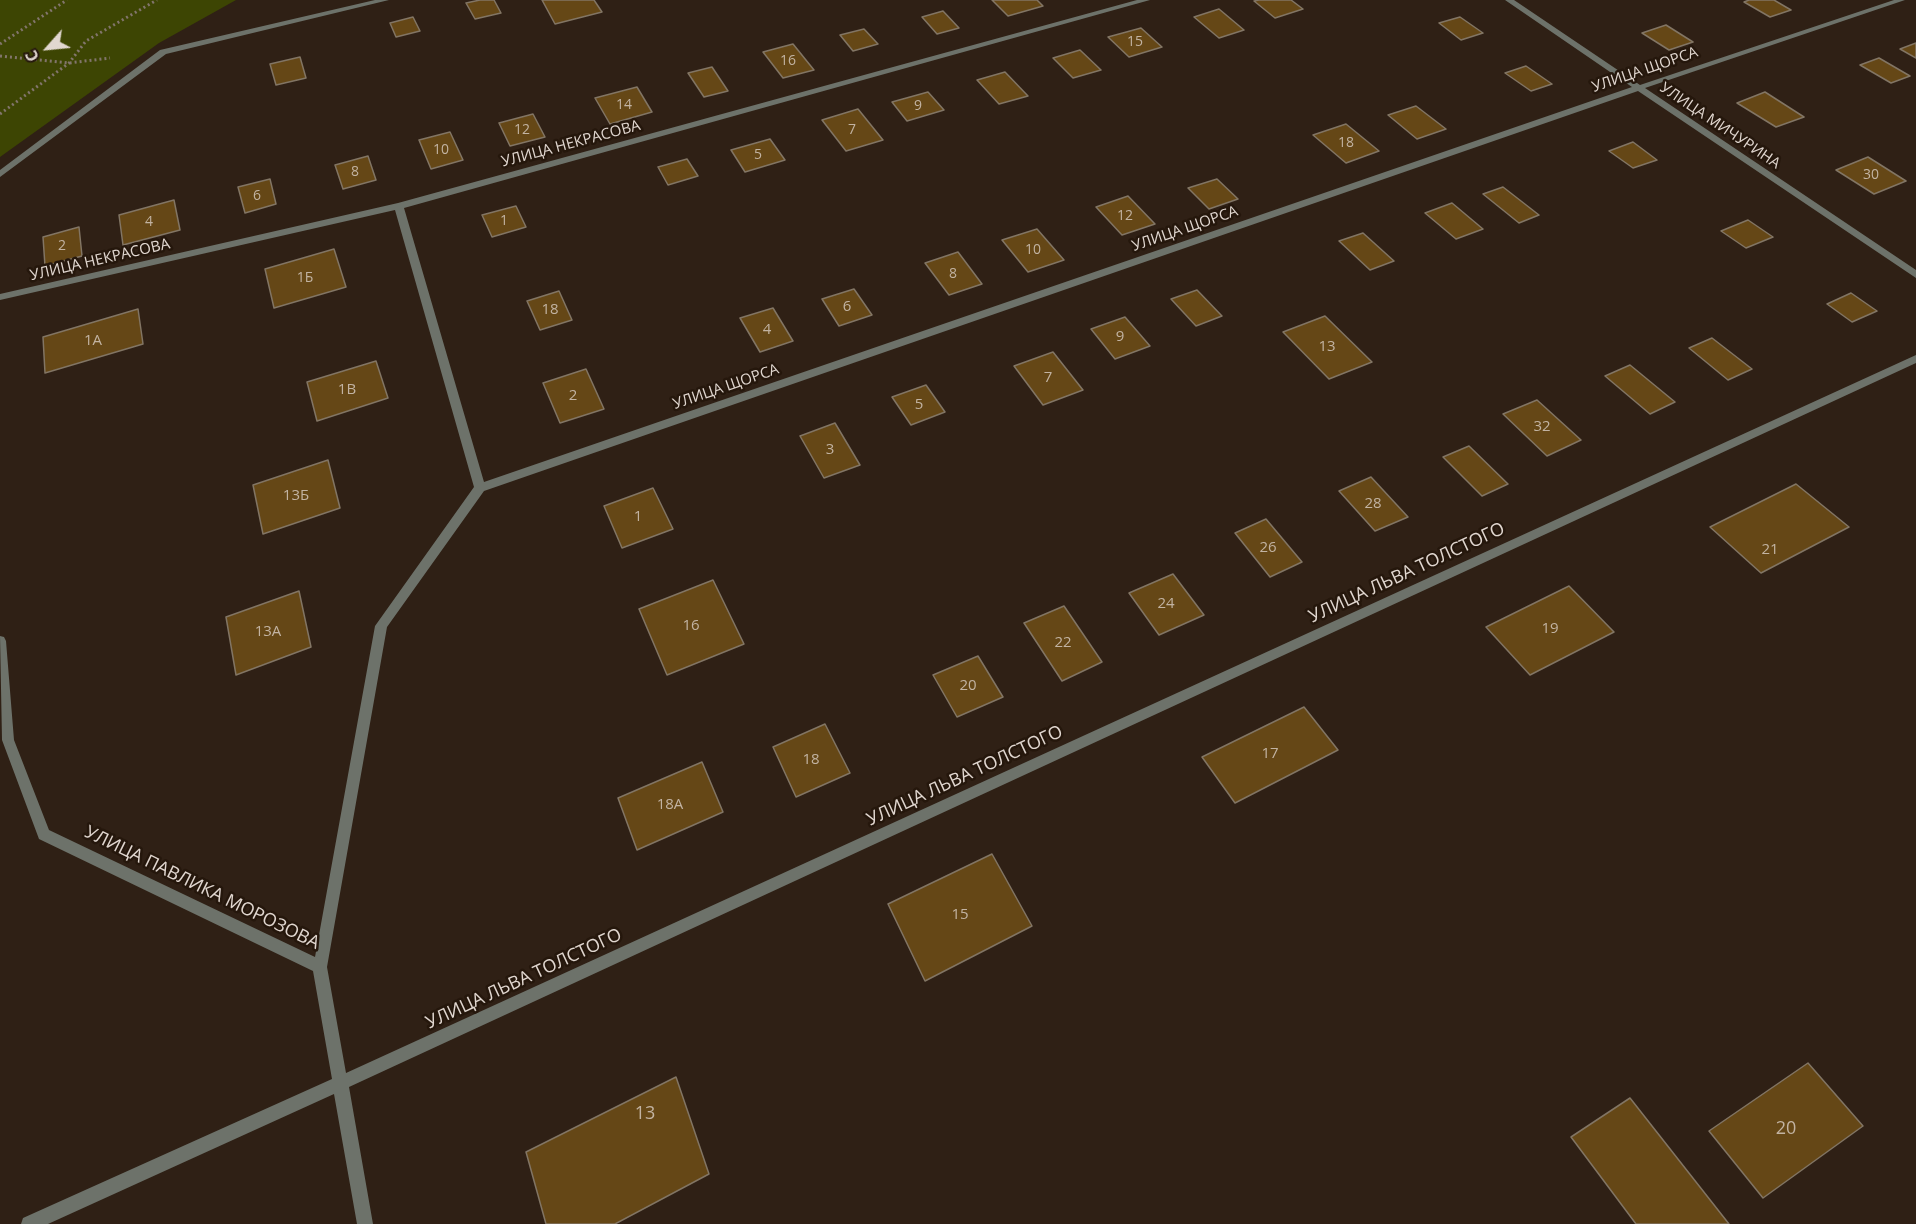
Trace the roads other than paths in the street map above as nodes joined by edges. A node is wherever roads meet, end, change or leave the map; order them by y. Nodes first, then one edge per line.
1 (385, 0) edge
2 (1146, 0) edge
3 (1509, 0) edge
4 (1901, 0) edge
5 (1638, 88) junction
6 (0, 174) edge
7 (399, 206) junction
8 (1916, 275) edge
9 (0, 297) edge
10 (1916, 359) edge
11 (480, 488) junction
12 (0, 641) edge
13 (320, 967) junction
14 (339, 1084) junction
15 (29, 1224) edge
16 (365, 1224) edge

1 - 6 street
2 - 7 street, УЛИЦА НЕКРАСОВА
3 - 5 street, УЛИЦА МИЧУРИНА
4 - 5 street, УЛИЦА ЩОРСА
5 - 8 street, УЛИЦА МИЧУРИНА
5 - 11 street, УЛИЦА ЩОРСА
7 - 9 street, УЛИЦА НЕКРАСОВА
7 - 11 street
10 - 14 street, УЛИЦА ЛЬВА ТОЛСТОГО
11 - 13 street
12 - 13 street, УЛИЦА ПАВЛИКА МОРОЗОВА
13 - 14 street, УЛИЦА ПАВЛИКА МОРОЗОВА
14 - 15 street, УЛИЦА ЛЬВА ТОЛСТОГО
14 - 16 street, УЛИЦА ПАВЛИКА МОРОЗОВА

